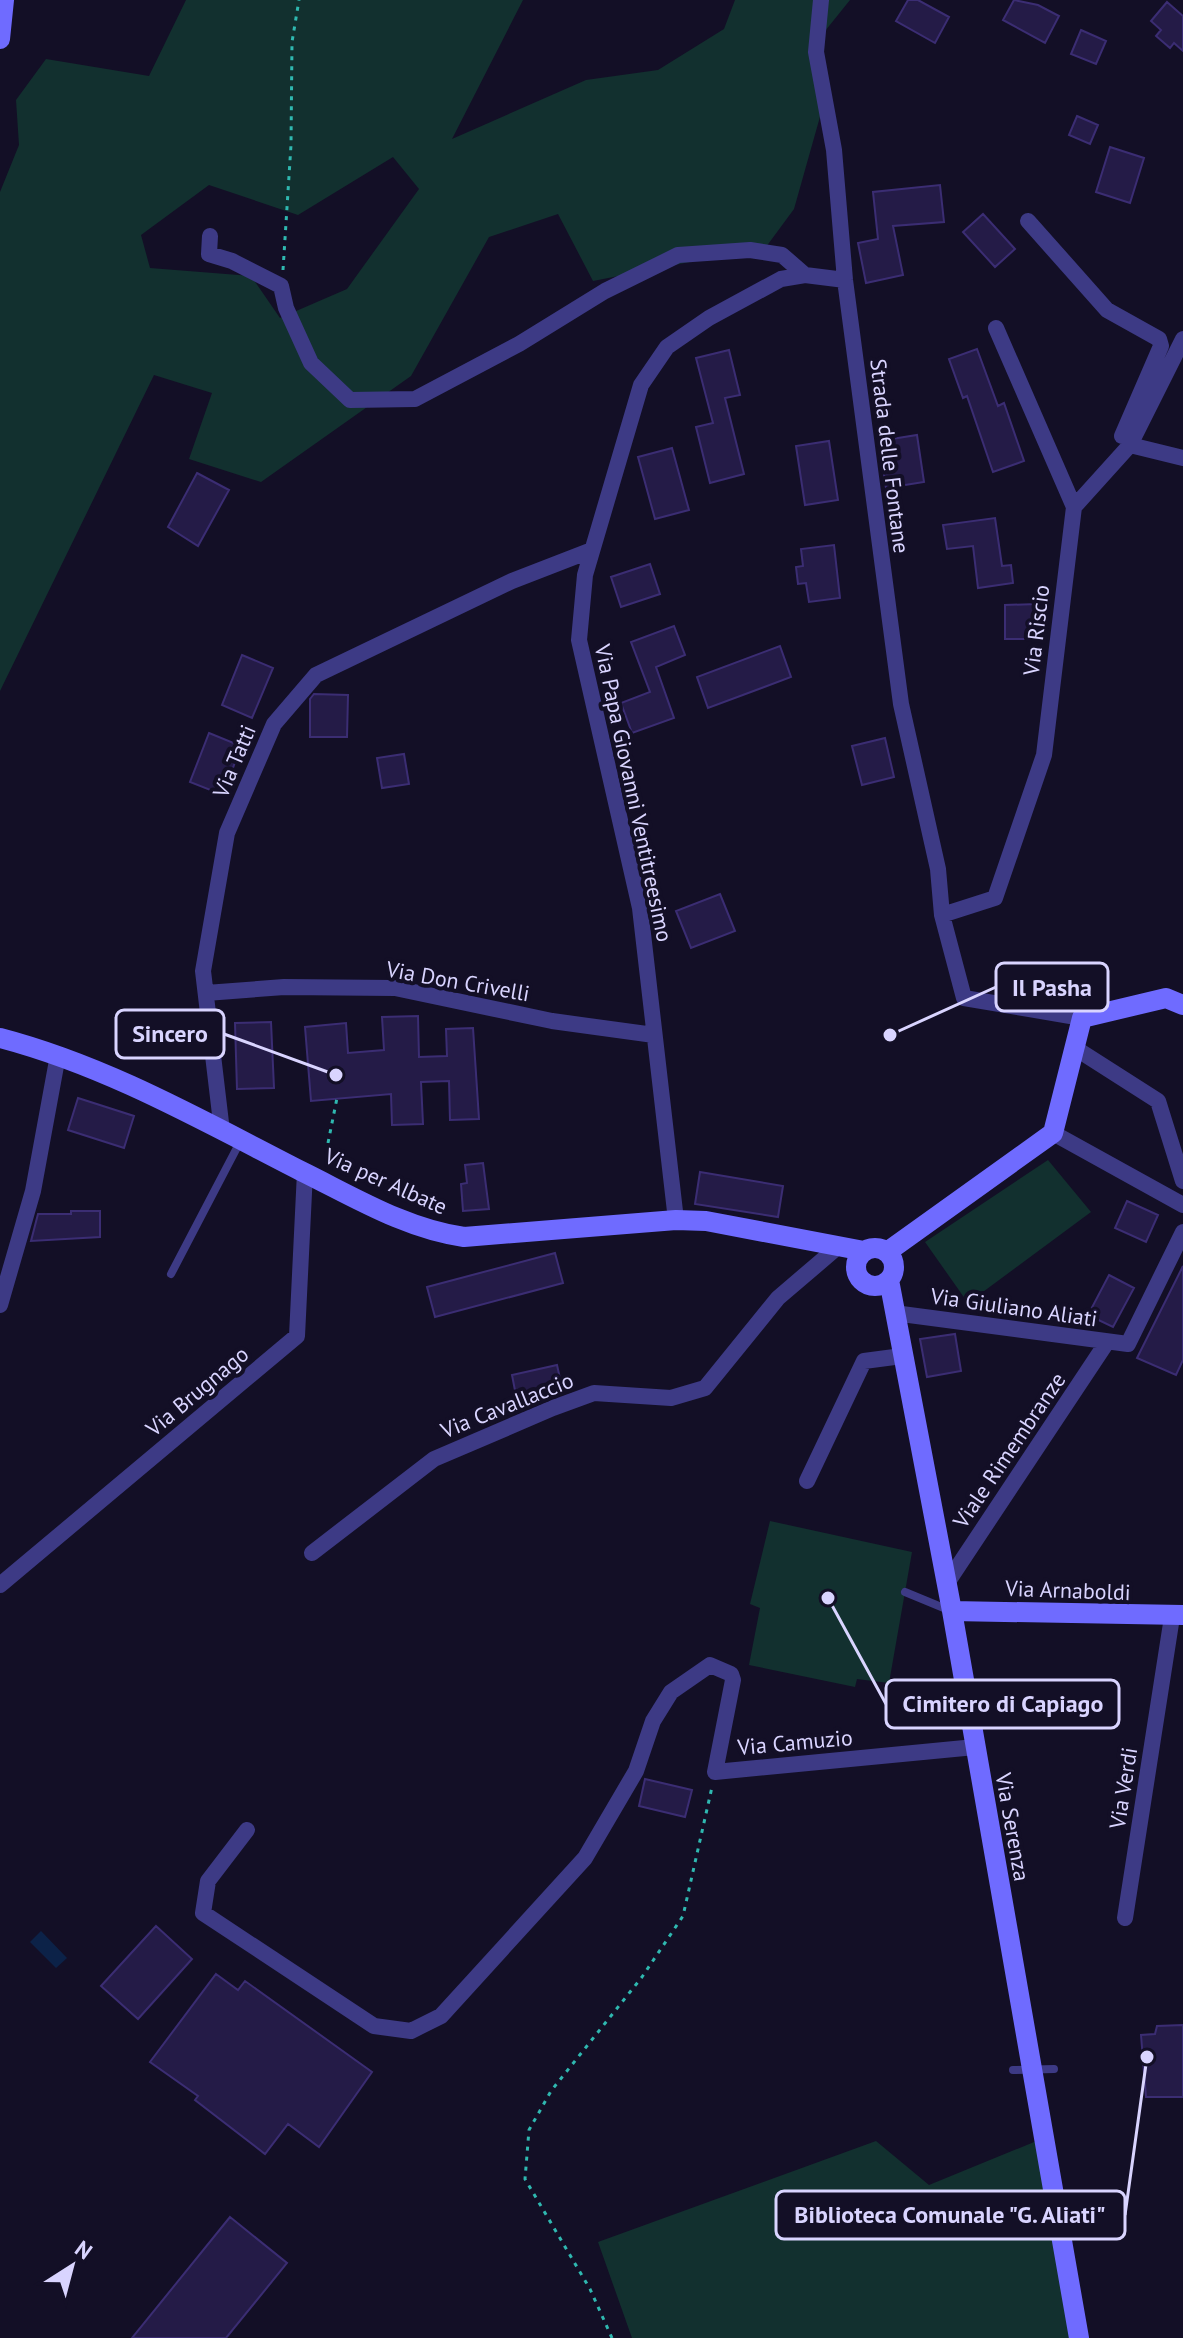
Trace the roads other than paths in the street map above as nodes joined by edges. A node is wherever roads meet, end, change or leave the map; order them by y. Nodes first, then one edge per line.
1 (4, 0) edge
2 (821, 0) edge
3 (0, 39) edge
4 (1028, 221) dead end
5 (210, 236) dead end
6 (805, 275) junction
7 (845, 280) junction
8 (996, 328) dead end
9 (1183, 339) edge
10 (1130, 445) junction
11 (1183, 458) edge
12 (1099, 480) junction
13 (1074, 507) junction
14 (592, 550) junction
15 (942, 915) junction
16 (206, 993) junction
17 (1183, 1005) edge
18 (1082, 1018) junction
19 (654, 1035) junction
20 (0, 1038) edge
21 (1075, 1048) junction
22 (58, 1055) junction
23 (222, 1131) junction
24 (1053, 1133) junction
25 (241, 1140) junction
26 (305, 1172) junction
27 (1183, 1181) edge
28 (1183, 1205) edge
29 (676, 1220) junction
30 (1183, 1232) edge
31 (830, 1248) junction
32 (887, 1252) junction
33 (860, 1259) junction
34 (171, 1274) dead end
35 (881, 1284) junction
36 (0, 1305) edge
37 (895, 1319) junction
38 (1107, 1342) junction
39 (902, 1356) junction
40 (807, 1481) dead end
41 (312, 1553) dead end
42 (947, 1583) junction
43 (0, 1585) edge
44 (905, 1592) dead end
45 (952, 1611) junction
46 (1178, 1616) edge
47 (975, 1747) junction
48 (247, 1830) dead end
49 (1125, 1918) dead end
50 (1022, 2069) junction
51 (1054, 2069) dead end
52 (1079, 2338) edge

1 - 3 street
2 - 7 street, Strada delle Fontane
4 - 12 street
5 - 6 street
6 - 7 street, Via Papa Giovanni Ventitreesimo
6 - 14 street, Via Papa Giovanni Ventitreesimo
7 - 15 street, Strada delle Fontane
8 - 13 street
9 - 10 street
10 - 11 street
10 - 12 street
12 - 13 street
13 - 15 street, Via Riscio
14 - 16 street, Via Tatti
14 - 19 street, Via Papa Giovanni Ventitreesimo
15 - 18 street, Strada delle Fontane
16 - 19 street, Via Don Crivelli
16 - 23 street, Via Tatti
17 - 18 street
18 - 21 street
19 - 29 street, Via Papa Giovanni Ventitreesimo
20 - 22 street, Via per Albate
21 - 24 street
21 - 27 street
22 - 23 street, Via per Albate
22 - 36 street
23 - 25 street, Via per Albate
24 - 28 street
24 - 32 street
25 - 26 street, Via per Albate
25 - 34 lane
26 - 29 street, Via per Albate
26 - 43 street, Via Brugnago
29 - 31 street, Via per Albate
30 - 38 street, Via Giuliano Aliati
31 - 33 street, Via per Albate
31 - 41 street, Via Cavallaccio
32 - 33 street
32 - 35 street
33 - 35 street
35 - 37 street, Via Serenza
37 - 38 street, Via Giuliano Aliati
37 - 39 street, Via Serenza
38 - 42 street, Viale Rimembranze
39 - 40 street
39 - 42 street, Via Serenza
42 - 45 street, Via Serenza
44 - 45 lane
45 - 46 street, Via Arnaboldi
45 - 47 street, Via Serenza
46 - 49 street, Via Verdi
47 - 48 street, Via Camuzio
47 - 50 street, Via Serenza
50 - 51 lane
50 - 52 street, Via Serenza

